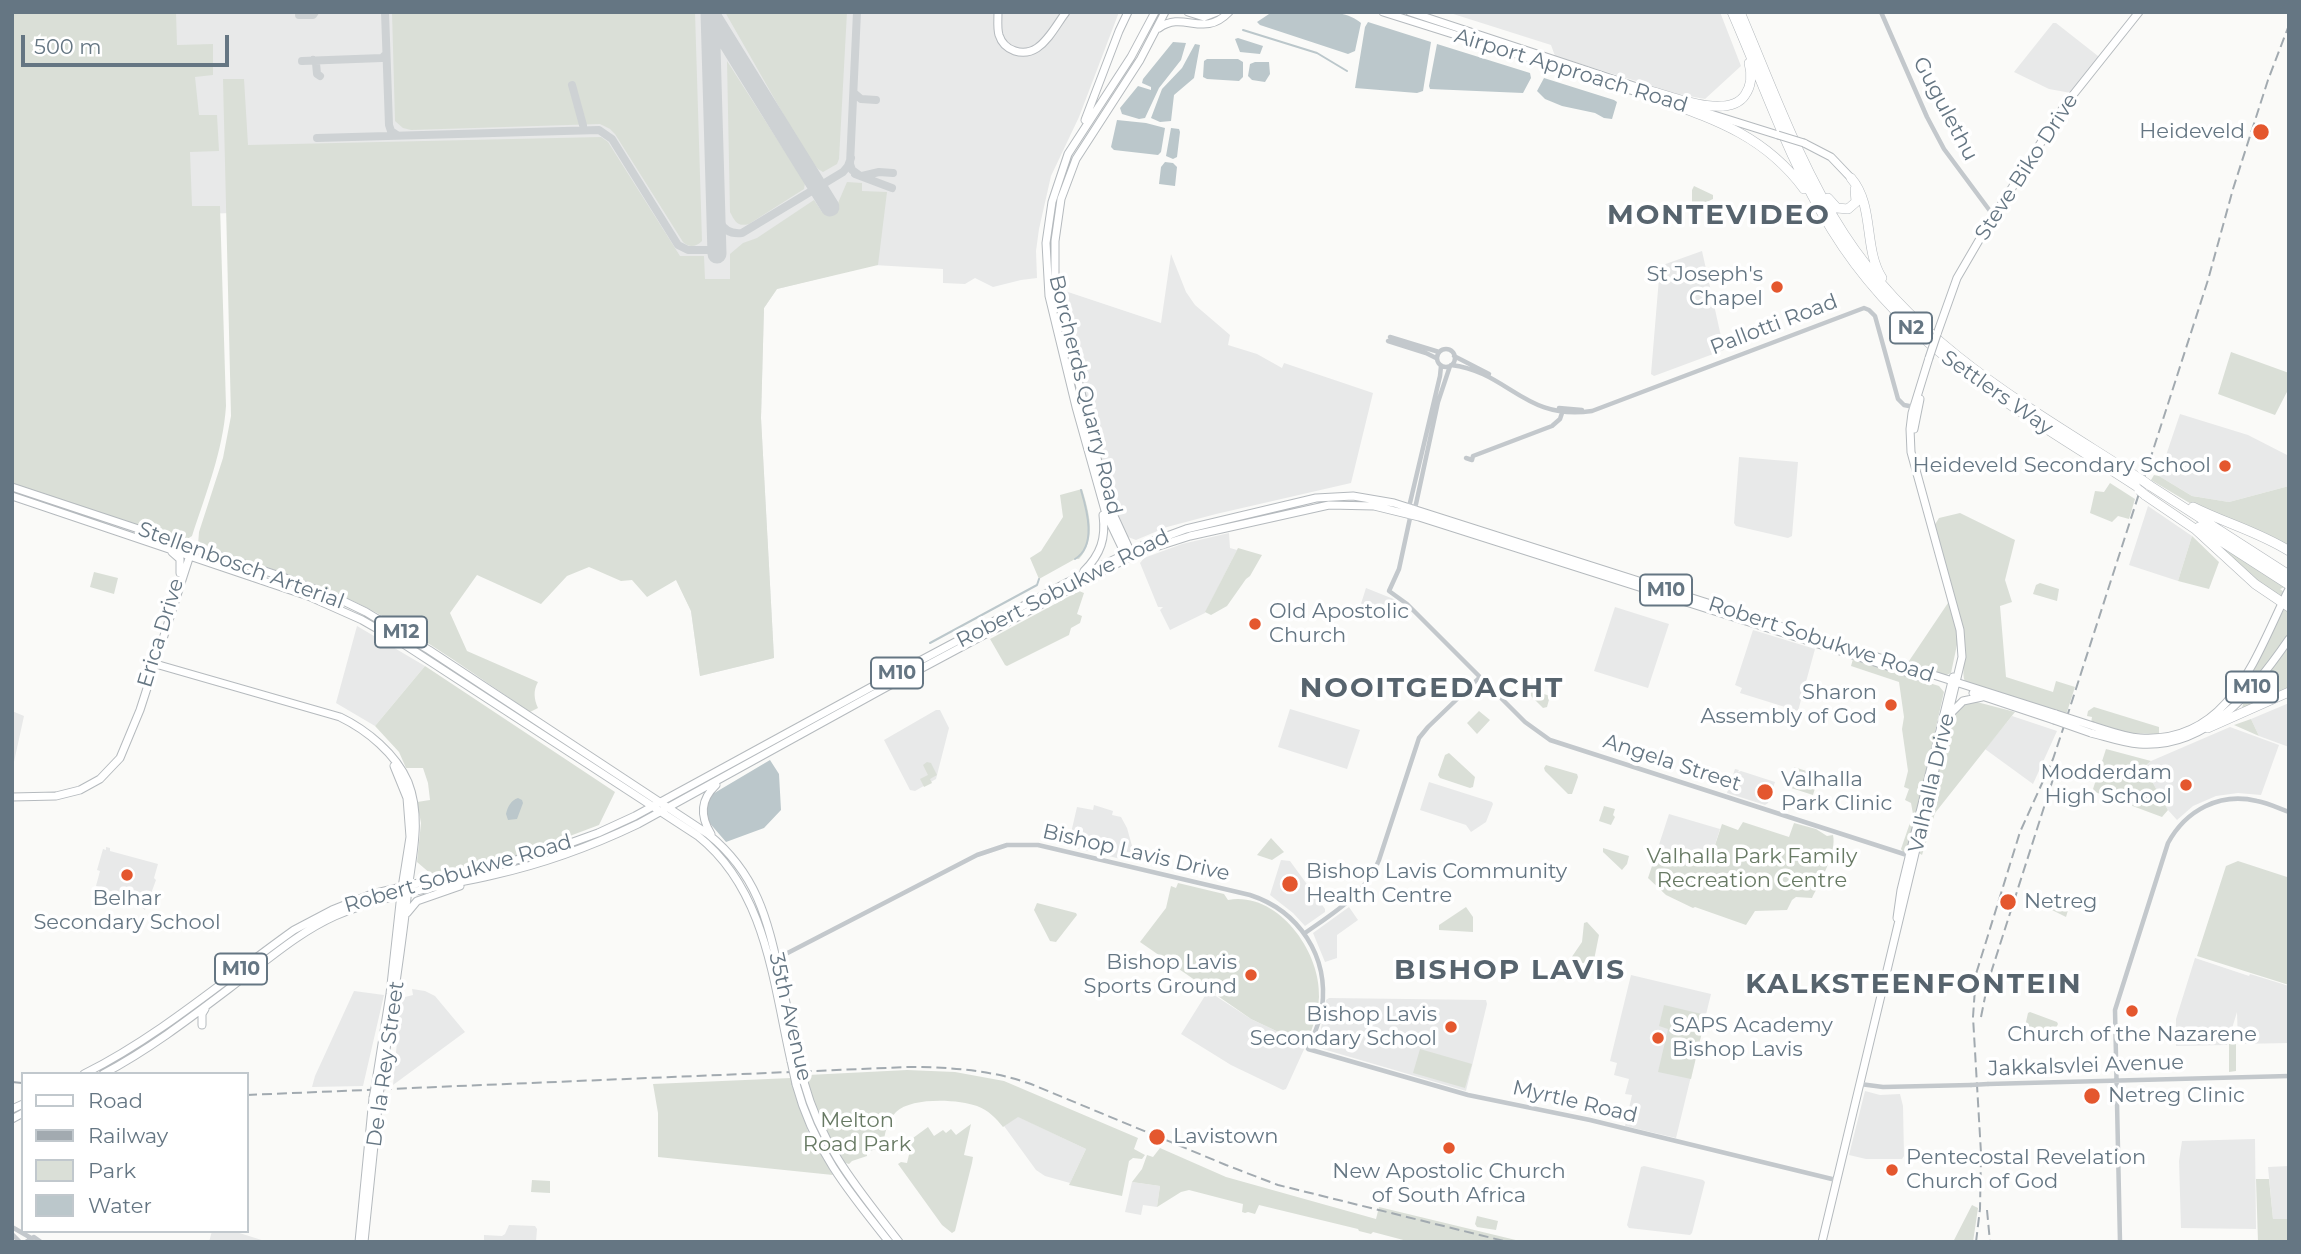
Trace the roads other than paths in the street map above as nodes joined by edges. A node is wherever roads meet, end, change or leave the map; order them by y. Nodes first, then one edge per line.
1 (998, 12) edge
2 (1066, 12) edge
3 (1128, 12) edge
4 (1155, 12) edge
5 (1166, 12) edge
6 (1188, 12) edge
7 (1217, 12) edge
8 (1229, 12) edge
9 (1383, 12) edge
10 (1411, 12) edge
11 (1730, 12) edge
12 (1740, 12) edge
13 (1881, 12) edge
14 (2139, 12) edge
15 (1189, 23) junction
16 (1156, 31) junction
17 (1643, 91) junction
18 (1080, 134) junction
19 (1801, 145) junction
20 (1851, 178) junction
21 (1993, 216) junction
22 (1829, 225) junction
23 (1934, 335) junction
24 (1439, 352) junction
25 (1454, 356) junction
26 (1437, 359) junction
27 (1441, 366) junction
28 (1451, 366) junction
29 (1916, 407) junction
30 (1563, 410) junction
31 (1473, 456) dead end
32 (12, 487) edge
33 (2144, 488) junction
34 (1099, 489) junction
35 (12, 496) edge
36 (1411, 513) junction
37 (1937, 517) dead end
38 (1931, 527) junction
39 (191, 547) junction
40 (166, 549) junction
41 (2289, 551) edge
42 (1128, 555) junction
43 (188, 556) junction
44 (207, 562) junction
45 (182, 572) junction
46 (2289, 575) edge
47 (1079, 576) junction
48 (2287, 595) edge
49 (2289, 639) edge
50 (153, 663) junction
51 (1480, 677) junction
52 (1953, 684) junction
53 (2289, 692) edge
54 (1986, 698) junction
55 (2055, 717) junction
56 (1947, 720) junction
57 (2208, 728) junction
58 (2092, 729) junction
59 (724, 777) junction
60 (12, 797) edge
61 (656, 804) junction
62 (664, 809) junction
63 (2289, 812) edge
64 (713, 838) junction
65 (1912, 857) junction
66 (494, 875) junction
67 (405, 890) junction
68 (378, 900) junction
69 (402, 917) junction
70 (1305, 933) junction
71 (772, 960) junction
72 (209, 1003) junction
73 (202, 1025) dead end
74 (1308, 1049) joint
75 (88, 1072) edge
76 (106, 1072) edge
77 (2289, 1076) edge
78 (2116, 1080) junction
79 (1860, 1082) junction
80 (800, 1083) junction
81 (376, 1097) junction
82 (1836, 1180) junction
83 (12, 1227) edge
84 (12, 1234) edge
85 (28, 1240) edge
86 (20, 1242) edge
87 (40, 1242) edge
88 (359, 1242) edge
89 (364, 1242) edge
90 (889, 1242) edge
91 (899, 1242) edge
92 (1822, 1242) edge
93 (2120, 1242) edge

1 - 2 main road
3 - 18 main road
4 - 18 main road, Borcherds Quarry Road
5 - 15 main road
5 - 16 main road, Borcherds Quarry Road
6 - 7 main road
8 - 15 main road
9 - 17 main road, Airport Approach Road
10 - 17 main road, Airport Approach Road
11 - 17 highway
11 - 22 highway, Settlers Way / N2
12 - 19 highway, Settlers Way / N2
13 - 21 street, Gugulethu
14 - 21 main road, Steve Biko Drive
15 - 16 main road
16 - 42 main road, Borcherds Quarry Road
17 - 19 main road, Airport Approach Road, bridge
17 - 22 highway
18 - 34 main road, Borcherds Quarry Road
19 - 20 main road, Airport Approach Road
19 - 20 highway
19 - 23 highway, Settlers Way / N2
20 - 23 highway
21 - 23 main road, Steve Biko Drive
22 - 33 highway, Settlers Way / N2
23 - 29 main road, Valhalla Drive, bridge
23 - 33 highway, Settlers Way / N2
24 - 25 street
24 - 26 street
24 - 26 street
25 - 28 street
25 - 30 street
26 - 27 street
27 - 28 street
27 - 36 street
28 - 30 street
28 - 36 street
29 - 30 street, Pallotti Road
29 - 38 main road, Valhalla Drive
30 - 31 street
32 - 39 main road, Stellenbosch Arterial / M12
33 - 41 highway
33 - 46 highway, Settlers Way / N2
33 - 48 highway, Settlers Way / N2
33 - 48 highway
34 - 42 main road, Borcherds Quarry Road
34 - 47 main road
35 - 40 main road, Stellenbosch Arterial / M12
36 - 42 main road, Robert Sobukwe Road / M10
36 - 51 street, Angela Street
36 - 52 main road, Robert Sobukwe Road / M10
37 - 38 main road
38 - 52 main road, Valhalla Drive
39 - 43 main road, Erica Drive
39 - 61 main road, Stellenbosch Arterial / M12
40 - 43 main road, Stellenbosch Arterial / M12
40 - 45 main road
42 - 47 main road, Robert Sobukwe Road / M10
42 - 59 main road, Robert Sobukwe Road / M10
43 - 44 main road, Stellenbosch Arterial / M12
43 - 45 main road, Erica Drive
44 - 45 main road
44 - 61 main road, Stellenbosch Arterial / M12
45 - 50 main road, Erica Drive
47 - 61 main road, Robert Sobukwe Road / M10
48 - 58 main road, Robert Sobukwe Road / M10
49 - 57 main road, Robert Sobukwe Road / M10
50 - 60 main road, Erica Drive
50 - 67 main road, De la Rey Street
51 - 65 street, Angela Street
51 - 70 street
52 - 54 main road, Robert Sobukwe Road / M10
52 - 55 main road, Robert Sobukwe Road / M10
52 - 56 main road, Valhalla Drive
52 - 65 main road, Valhalla Drive
53 - 57 highway
54 - 55 main road, Robert Sobukwe Road / M10
54 - 56 main road
55 - 58 main road, Robert Sobukwe Road / M10, bridge
56 - 65 main road, Valhalla Drive
57 - 58 main road, Robert Sobukwe Road / M10
59 - 62 main road, Robert Sobukwe Road / M10
59 - 64 main road
61 - 62 main road, Stellenbosch Arterial / M12
61 - 67 main road, Robert Sobukwe Road / M10
62 - 64 main road, 35th Avenue / M12
62 - 66 main road, Robert Sobukwe Road / M10
62 - 71 main road, 35th Avenue / M12
63 - 78 street
64 - 71 main road, 35th Avenue / M12
65 - 79 main road, Valhalla Drive
66 - 67 main road, Robert Sobukwe Road / M10
66 - 69 main road
67 - 68 main road, Robert Sobukwe Road / M10
67 - 69 main road, De la Rey Street
67 - 75 main road, Robert Sobukwe Road / M10
68 - 69 main road
68 - 72 main road, Robert Sobukwe Road / M10
69 - 81 main road, De la Rey Street, bridge
70 - 71 street, Bishop Lavis Drive
70 - 74 street, Bishop Lavis Drive
71 - 80 main road, 35th Avenue / M12, bridge
71 - 80 main road, 35th Avenue / M12, bridge
72 - 73 main road
72 - 76 main road, Robert Sobukwe Road / M10
74 - 82 street, Myrtle Road
77 - 78 street, Jakkalsvlei Avenue
78 - 79 street, Jakkalsvlei Avenue, bridge
78 - 93 street
79 - 82 main road, Valhalla Drive
80 - 90 main road, 35th Avenue / M12
80 - 91 main road, 35th Avenue / M12
81 - 88 main road, De la Rey Street
81 - 89 main road, De la Rey Street
82 - 92 main road, Valhalla Drive
83 - 85 street
84 - 86 street
85 - 87 street

